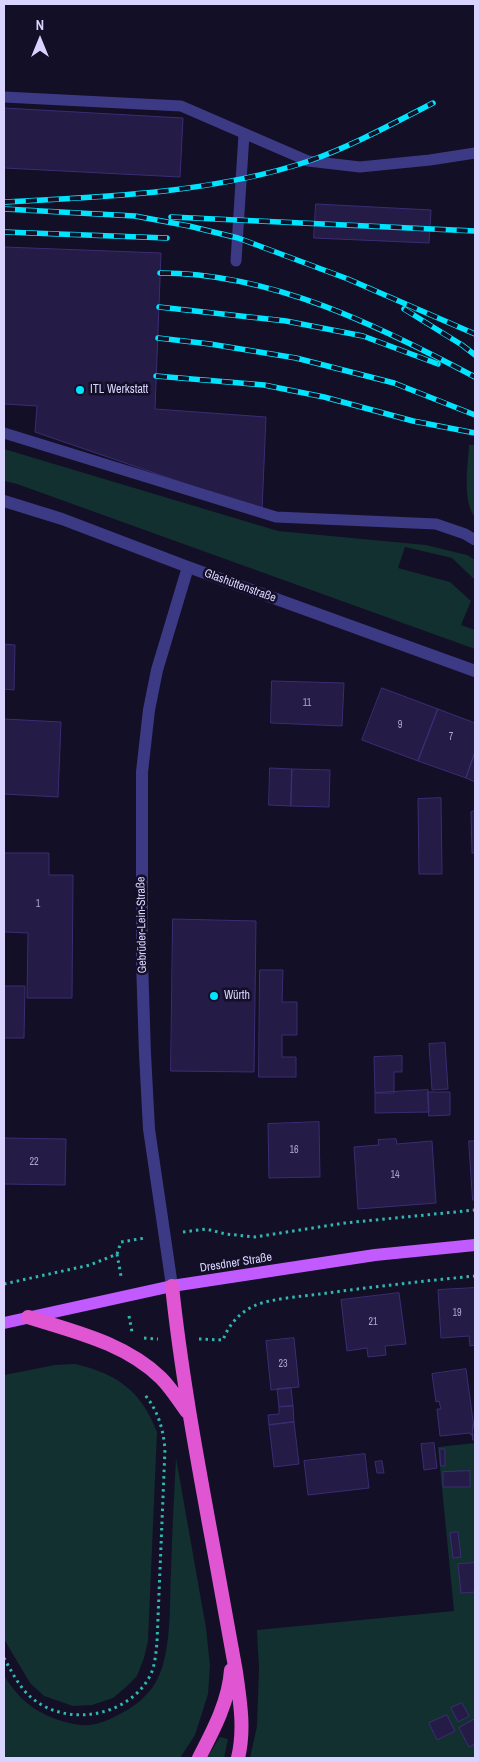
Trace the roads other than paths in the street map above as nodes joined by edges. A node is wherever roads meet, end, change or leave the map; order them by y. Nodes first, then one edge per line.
1 (4, 97) edge
2 (244, 134) junction
3 (475, 153) edge
4 (236, 261) dead end
5 (4, 433) edge
6 (4, 501) edge
7 (475, 540) edge
8 (188, 567) junction
9 (475, 671) edge
10 (475, 1245) edge
11 (172, 1286) junction
12 (28, 1317) junction
13 (4, 1323) edge
14 (189, 1415) junction
15 (232, 1650) junction
16 (199, 1758) edge
17 (238, 1758) edge

1 - 2 lane
2 - 3 lane
2 - 4 lane
5 - 7 lane
6 - 8 street, Glashüttenstraße
8 - 9 street, Glashüttenstraße
8 - 11 street, Gebrüder-Lein-Straße
10 - 11 main road, Dresdner Straße
11 - 12 main road, Dresdner Straße
11 - 14 highway
12 - 13 main road, Dresdner Straße
12 - 14 highway
14 - 15 highway
15 - 16 highway
15 - 17 highway

